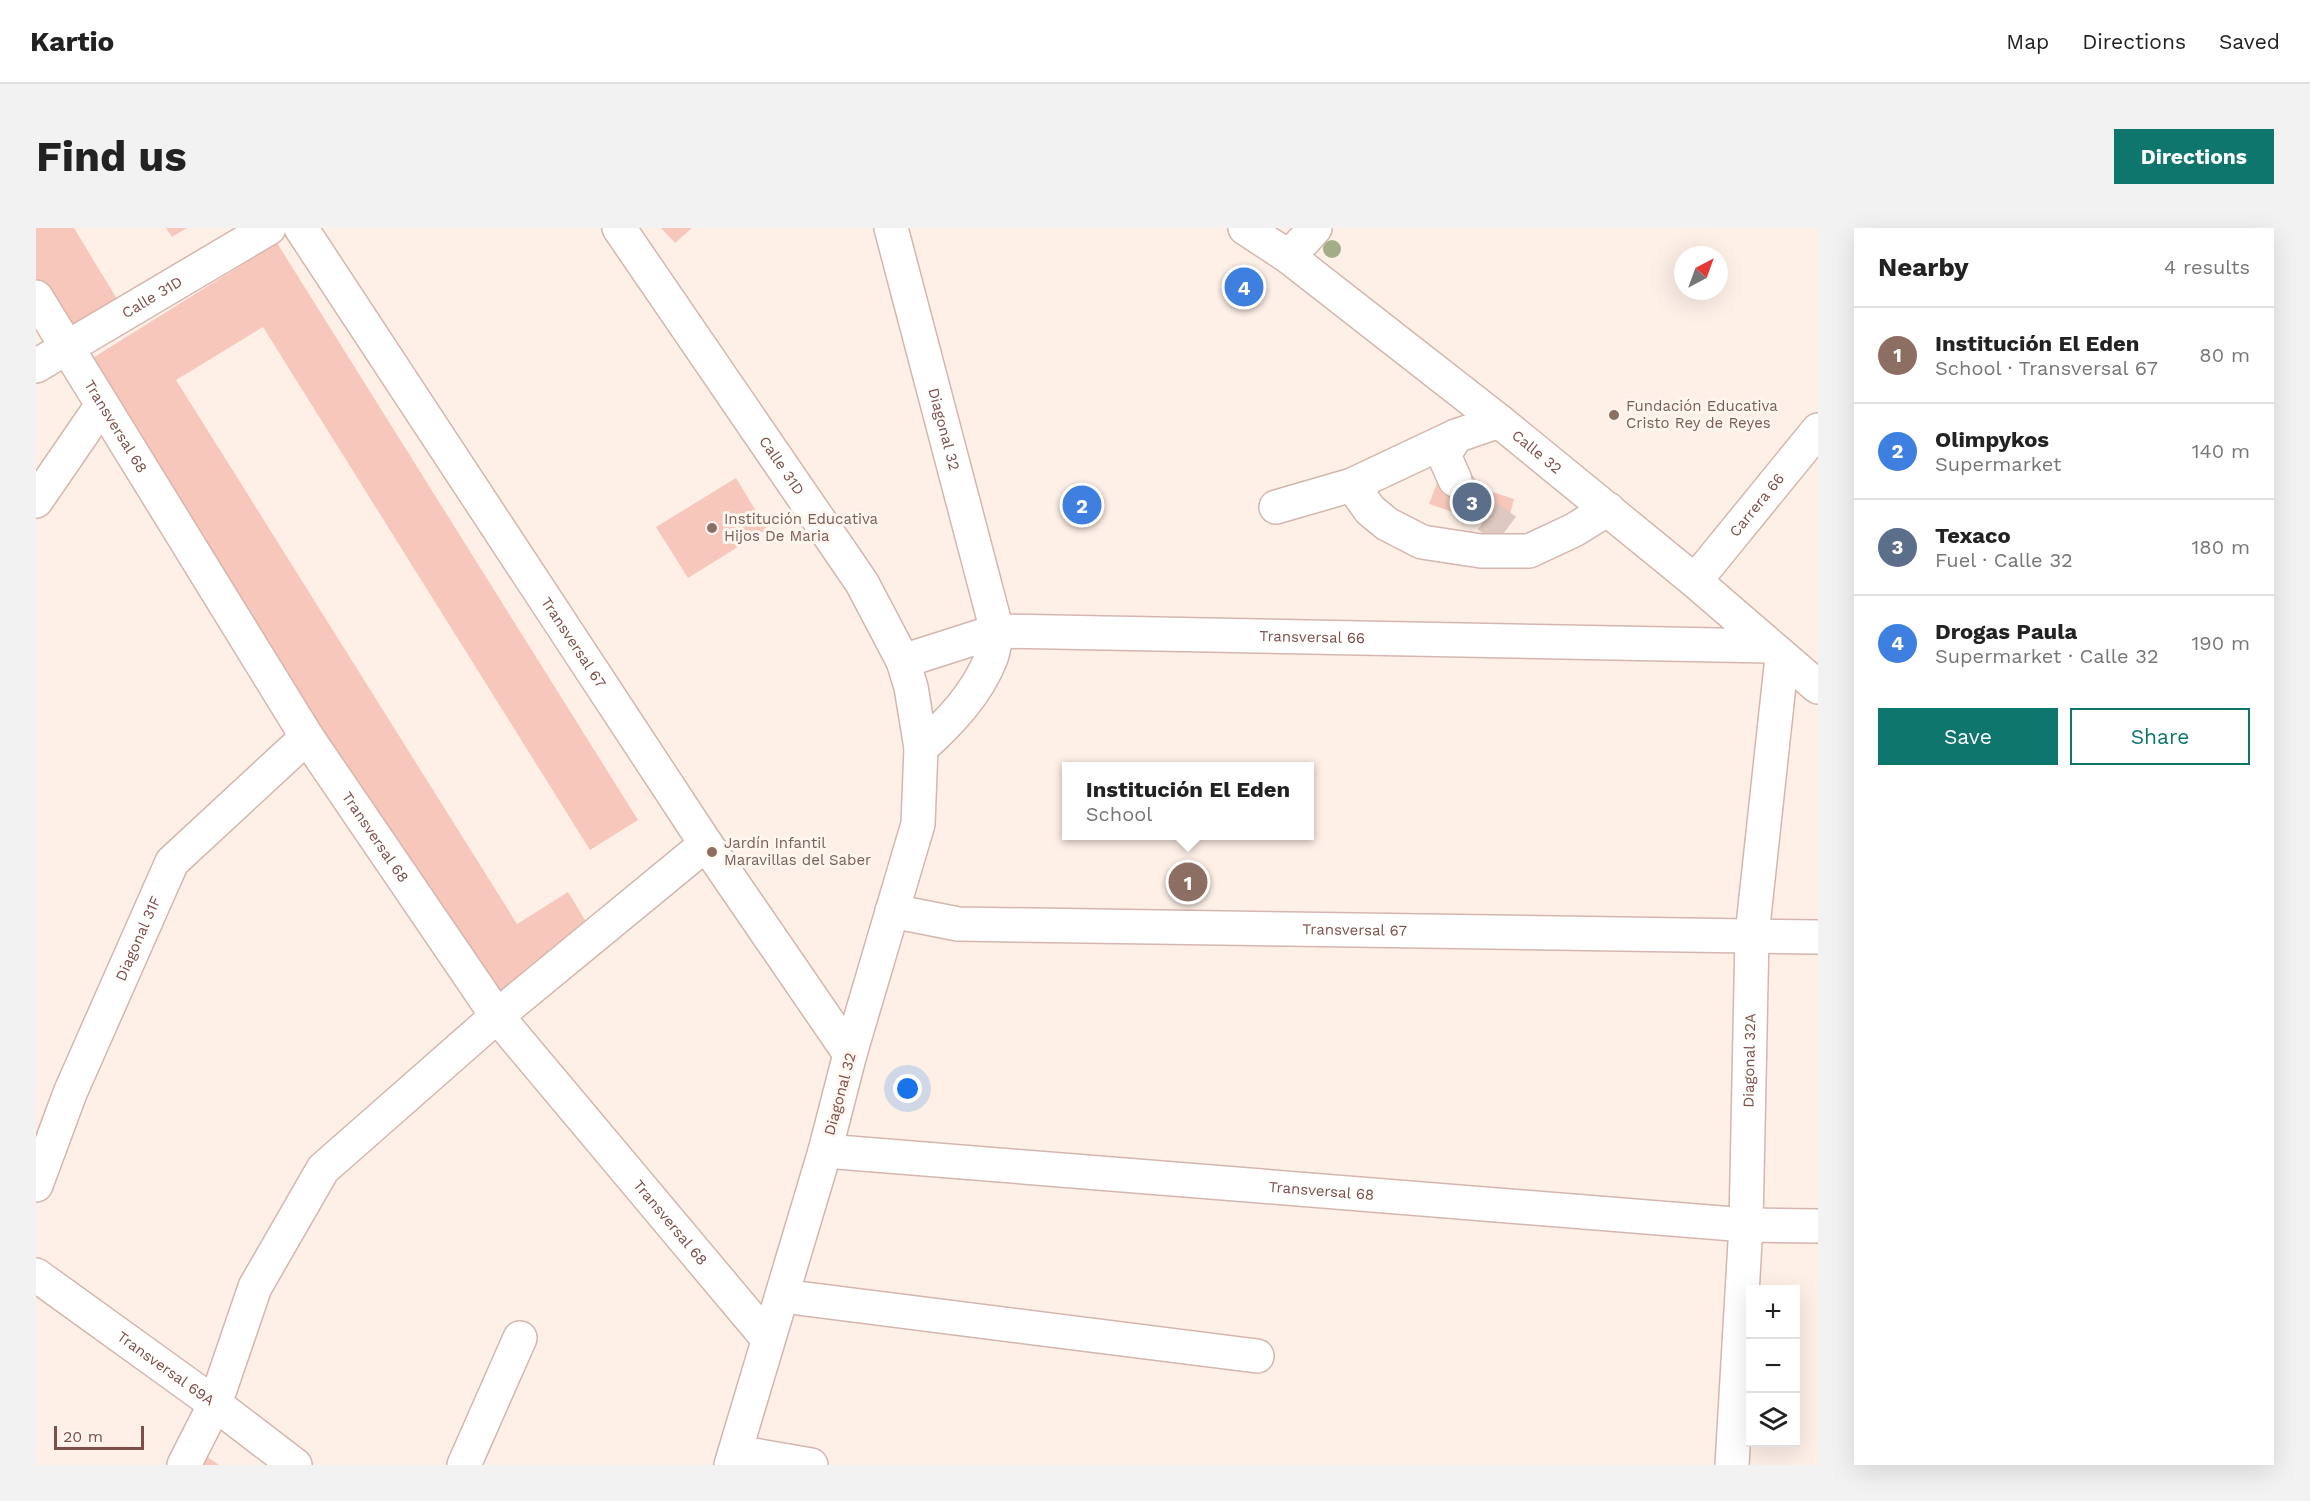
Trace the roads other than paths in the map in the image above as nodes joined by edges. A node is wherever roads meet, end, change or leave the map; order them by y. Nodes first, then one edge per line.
1 (269, 228) edge
2 (301, 228) edge
3 (619, 228) edge
4 (891, 228) edge
5 (1245, 228) edge
6 (1316, 228) edge
7 (1289, 257) junction
8 (36, 297) edge
9 (68, 346) junction
10 (36, 366) edge
11 (102, 405) junction
12 (1499, 421) junction
13 (1818, 430) edge
14 (1456, 436) junction
15 (1455, 480) tunnel mouth
16 (1352, 485) junction
17 (36, 501) edge
18 (1276, 507) dead end
19 (1608, 509) junction
20 (1506, 530) tunnel mouth
21 (1551, 541) junction
22 (1695, 581) junction
23 (997, 631) junction
24 (1775, 651) junction
25 (903, 661) junction
26 (1818, 687) edge
27 (919, 733) junction
28 (307, 737) junction
29 (706, 844) junction
30 (892, 911) junction
31 (1752, 935) junction
32 (1818, 937) edge
33 (497, 1016) junction
34 (850, 1054) junction
35 (825, 1152) junction
36 (36, 1185) edge
37 (1746, 1225) junction
38 (1818, 1226) edge
39 (36, 1275) edge
40 (782, 1296) junction
41 (520, 1338) dead end
42 (768, 1339) junction
43 (1257, 1356) dead end
44 (215, 1404) junction
45 (734, 1458) edge
46 (184, 1465) edge
47 (295, 1465) edge
48 (464, 1465) edge
49 (811, 1465) edge
50 (1732, 1465) edge

1 - 9 street, Calle 31D
2 - 29 street, Transversal 67
3 - 25 street, Calle 31D
4 - 23 street, Diagonal 32
5 - 7 street, Calle 32
6 - 7 street
7 - 12 street, Calle 32
8 - 9 street, Transversal 68
9 - 10 street, Calle 31D
9 - 11 street, Transversal 68
11 - 17 street
11 - 28 street, Transversal 68
12 - 14 street
12 - 19 street, Calle 32
13 - 22 street, Carrera 66
14 - 15 street
14 - 16 street
16 - 18 street
16 - 21 street
19 - 21 street
19 - 22 street, Calle 32
20 - 21 street
22 - 24 street, Calle 32
23 - 24 street, Transversal 66
23 - 25 street, Transversal 66
23 - 27 street
24 - 26 street, Calle 32
24 - 31 street, Diagonal 32A
25 - 27 street, Calle 31D
27 - 30 street, Diagonal 32
28 - 33 street, Transversal 68
28 - 36 street, Diagonal 31F
29 - 33 street
29 - 34 street, Transversal 67
30 - 31 street, Transversal 67
30 - 34 street, Diagonal 32
31 - 32 street, Transversal 67
31 - 37 street, Diagonal 32A
33 - 42 street, Transversal 68
33 - 44 street
34 - 35 street, Diagonal 32
35 - 37 street, Transversal 68
35 - 40 street, Diagonal 32
37 - 38 street, Transversal 68
37 - 50 street, Diagonal 32A
39 - 44 street, Transversal 69A
40 - 42 street, Diagonal 32
40 - 43 street
41 - 48 street
42 - 45 street, Diagonal 32
44 - 46 street
44 - 47 street, Transversal 69A
45 - 49 street

